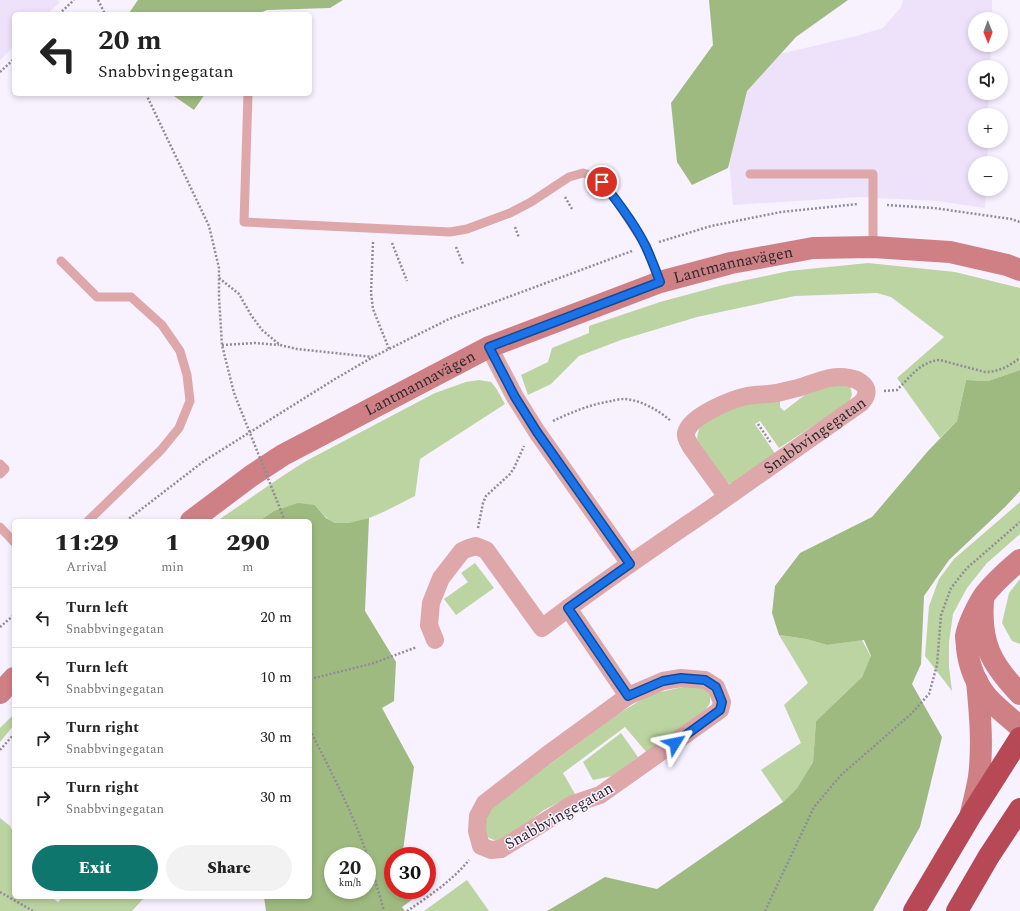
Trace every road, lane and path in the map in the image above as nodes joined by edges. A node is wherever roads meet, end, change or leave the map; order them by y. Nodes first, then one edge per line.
1 (74, 0) edge
2 (98, 0) edge
3 (61, 12) edge
4 (104, 12) edge
5 (12, 61) edge
6 (0, 72) edge
7 (147, 96) edge
8 (248, 96) edge
9 (750, 174) dead end
10 (873, 204) junction
11 (1020, 222) edge
12 (513, 223) dead end
13 (519, 238) dead end
14 (373, 241) dead end
15 (454, 242) dead end
16 (392, 243) dead end
17 (646, 246) junction
18 (873, 247) junction
19 (61, 261) dead end
20 (463, 264) dead end
21 (1020, 270) edge
22 (219, 278) junction
23 (407, 282) dead end
24 (660, 282) junction
25 (222, 344) junction
26 (280, 344) junction
27 (489, 347) junction
28 (389, 349) junction
29 (373, 357) junction
30 (1020, 358) edge
31 (866, 392) junction
32 (0, 464) edge
33 (0, 474) edge
34 (727, 497) junction
35 (90, 519) edge
36 (129, 519) edge
37 (194, 519) edge
38 (284, 519) edge
39 (1020, 522) edge
40 (0, 527) edge
41 (12, 540) edge
42 (1020, 560) edge
43 (630, 564) junction
44 (983, 597) junction
45 (568, 608) junction
46 (12, 617) edge
47 (0, 627) edge
48 (435, 640) joint
49 (1010, 672) edge
50 (312, 679) edge
51 (12, 680) edge
52 (977, 682) junction
53 (0, 693) edge
54 (1020, 694) edge
55 (628, 696) junction
56 (1020, 727) edge
57 (312, 734) edge
58 (12, 736) edge
59 (1020, 738) edge
60 (0, 750) edge
61 (971, 815) junction
62 (1017, 818) edge
63 (481, 846) junction
64 (0, 892) edge
65 (12, 899) edge
66 (12, 899) edge
67 (33, 911) edge
68 (384, 911) edge
69 (407, 911) edge
70 (765, 911) edge
71 (914, 911) edge
72 (957, 911) edge

1 - 3 path
2 - 4 path
5 - 6 path
7 - 22 path
8 - 17 lane
9 - 10 lane
10 - 11 path
10 - 17 path
10 - 18 lane
12 - 13 path
14 - 28 path
15 - 20 path
16 - 23 path
17 - 24 lane
17 - 28 path
18 - 21 street, Lantmannavägen
18 - 24 street, Lantmannavägen
19 - 35 lane
22 - 25 path
22 - 26 path
24 - 27 street, Lantmannavägen
25 - 26 path
25 - 38 path, bridge
26 - 29 path
27 - 37 street, Lantmannavägen
27 - 43 street
28 - 29 path
29 - 36 path
30 - 31 path
31 - 34 street, Snabbvingegatan
31 - 34 street, Snabbvingegatan
32 - 33 lane
34 - 43 street, Snabbvingegatan
39 - 70 path
40 - 41 lane
42 - 44 street
43 - 45 street, Snabbvingegatan
44 - 49 street
44 - 52 street
45 - 48 street, Snabbvingegatan
45 - 55 street
46 - 47 path
48 - 50 path
49 - 54 street
51 - 53 street
52 - 56 street
52 - 61 street
55 - 63 street, Snabbvingegatan
55 - 63 street, Snabbvingegatan
57 - 68 path
58 - 60 path
59 - 61 highway
61 - 71 highway
62 - 72 highway
63 - 69 path
64 - 65 path
66 - 67 path

